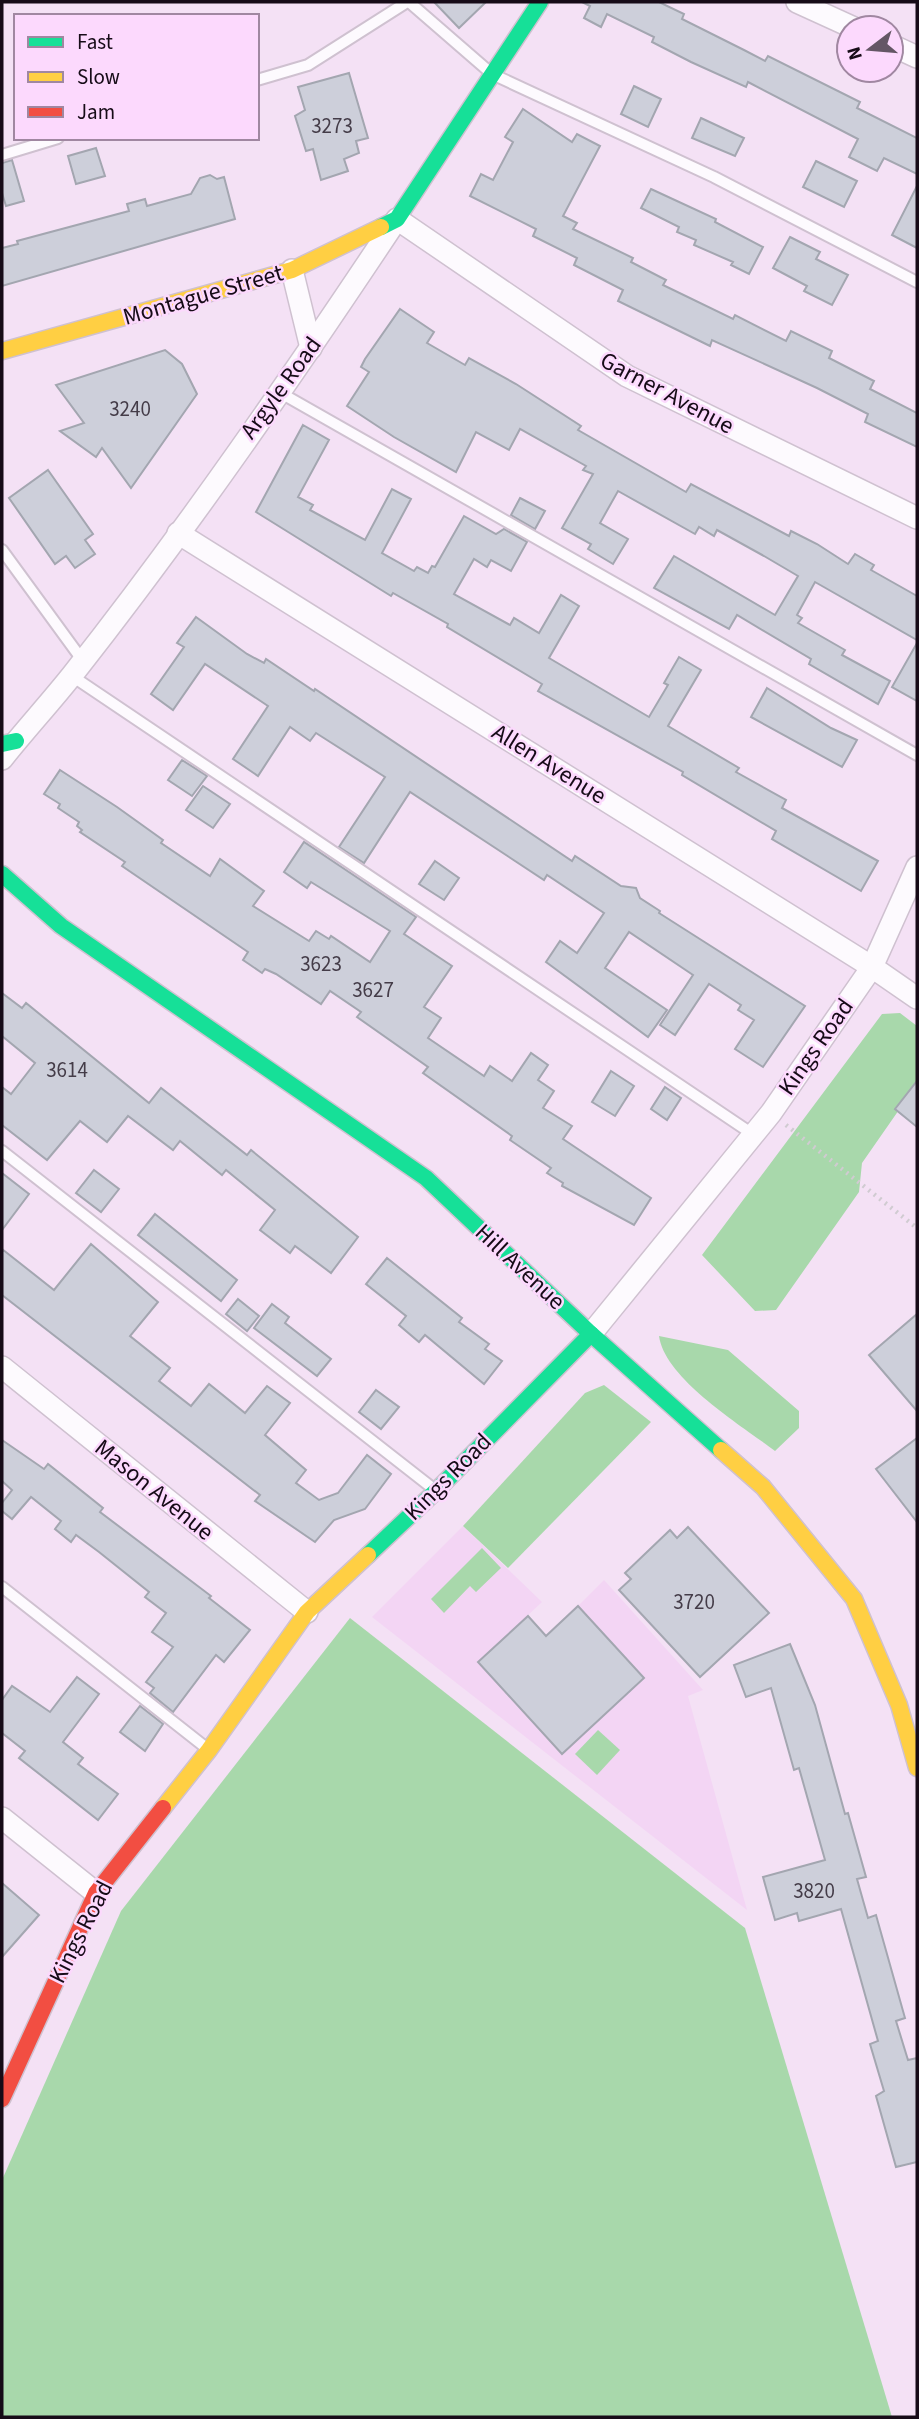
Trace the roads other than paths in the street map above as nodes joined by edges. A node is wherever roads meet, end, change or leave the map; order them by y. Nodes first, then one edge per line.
1 (407, 2) edge
2 (540, 2) edge
3 (797, 2) edge
4 (835, 19) edge
5 (492, 74) junction
6 (259, 78) edge
7 (51, 140) edge
8 (2, 155) edge
9 (397, 219) junction
10 (292, 270) junction
11 (917, 282) edge
12 (311, 348) junction
13 (2, 351) edge
14 (279, 392) junction
15 (917, 518) edge
16 (178, 533) junction
17 (2, 550) edge
18 (78, 669) junction
19 (9, 743) edge
20 (917, 755) edge
21 (2, 760) edge
22 (917, 867) edge
23 (2, 874) edge
24 (872, 967) junction
25 (917, 998) edge
26 (754, 1135) junction
27 (2, 1151) edge
28 (591, 1334) junction
29 (2, 1367) edge
30 (436, 1491) junction
31 (2, 1587) edge
32 (307, 1612) junction
33 (209, 1750) junction
34 (917, 1768) edge
35 (2, 1818) edge
36 (96, 1893) junction
37 (6, 2076) edge
38 (2, 2099) edge

1 - 5 lane
1 - 6 lane
2 - 5 street, Argyle Road
3 - 4 street
5 - 9 street, Argyle Road
5 - 11 lane
7 - 8 lane
9 - 10 street, Montague Street
9 - 12 street, Argyle Road
9 - 15 street, Garner Avenue
10 - 12 street
10 - 13 street, Montague Street
12 - 14 street, Argyle Road
14 - 16 street, Argyle Road
14 - 20 lane
16 - 18 street, Argyle Road
16 - 24 street, Allen Avenue
17 - 18 lane
18 - 19 street, Argyle Road
18 - 26 lane
19 - 21 street, Argyle Road
22 - 24 street, Kings Road
23 - 28 street, Hill Avenue
24 - 25 street, Allen Avenue
24 - 26 street, Kings Road
26 - 28 street, Kings Road
27 - 30 lane
28 - 30 street, Kings Road
28 - 34 street, Hill Avenue
29 - 32 street, Mason Avenue
30 - 32 street, Kings Road
31 - 33 lane
32 - 33 street, Kings Road
33 - 36 street, Kings Road
35 - 36 street
36 - 37 street, Kings Road
37 - 38 street, Kings Road

